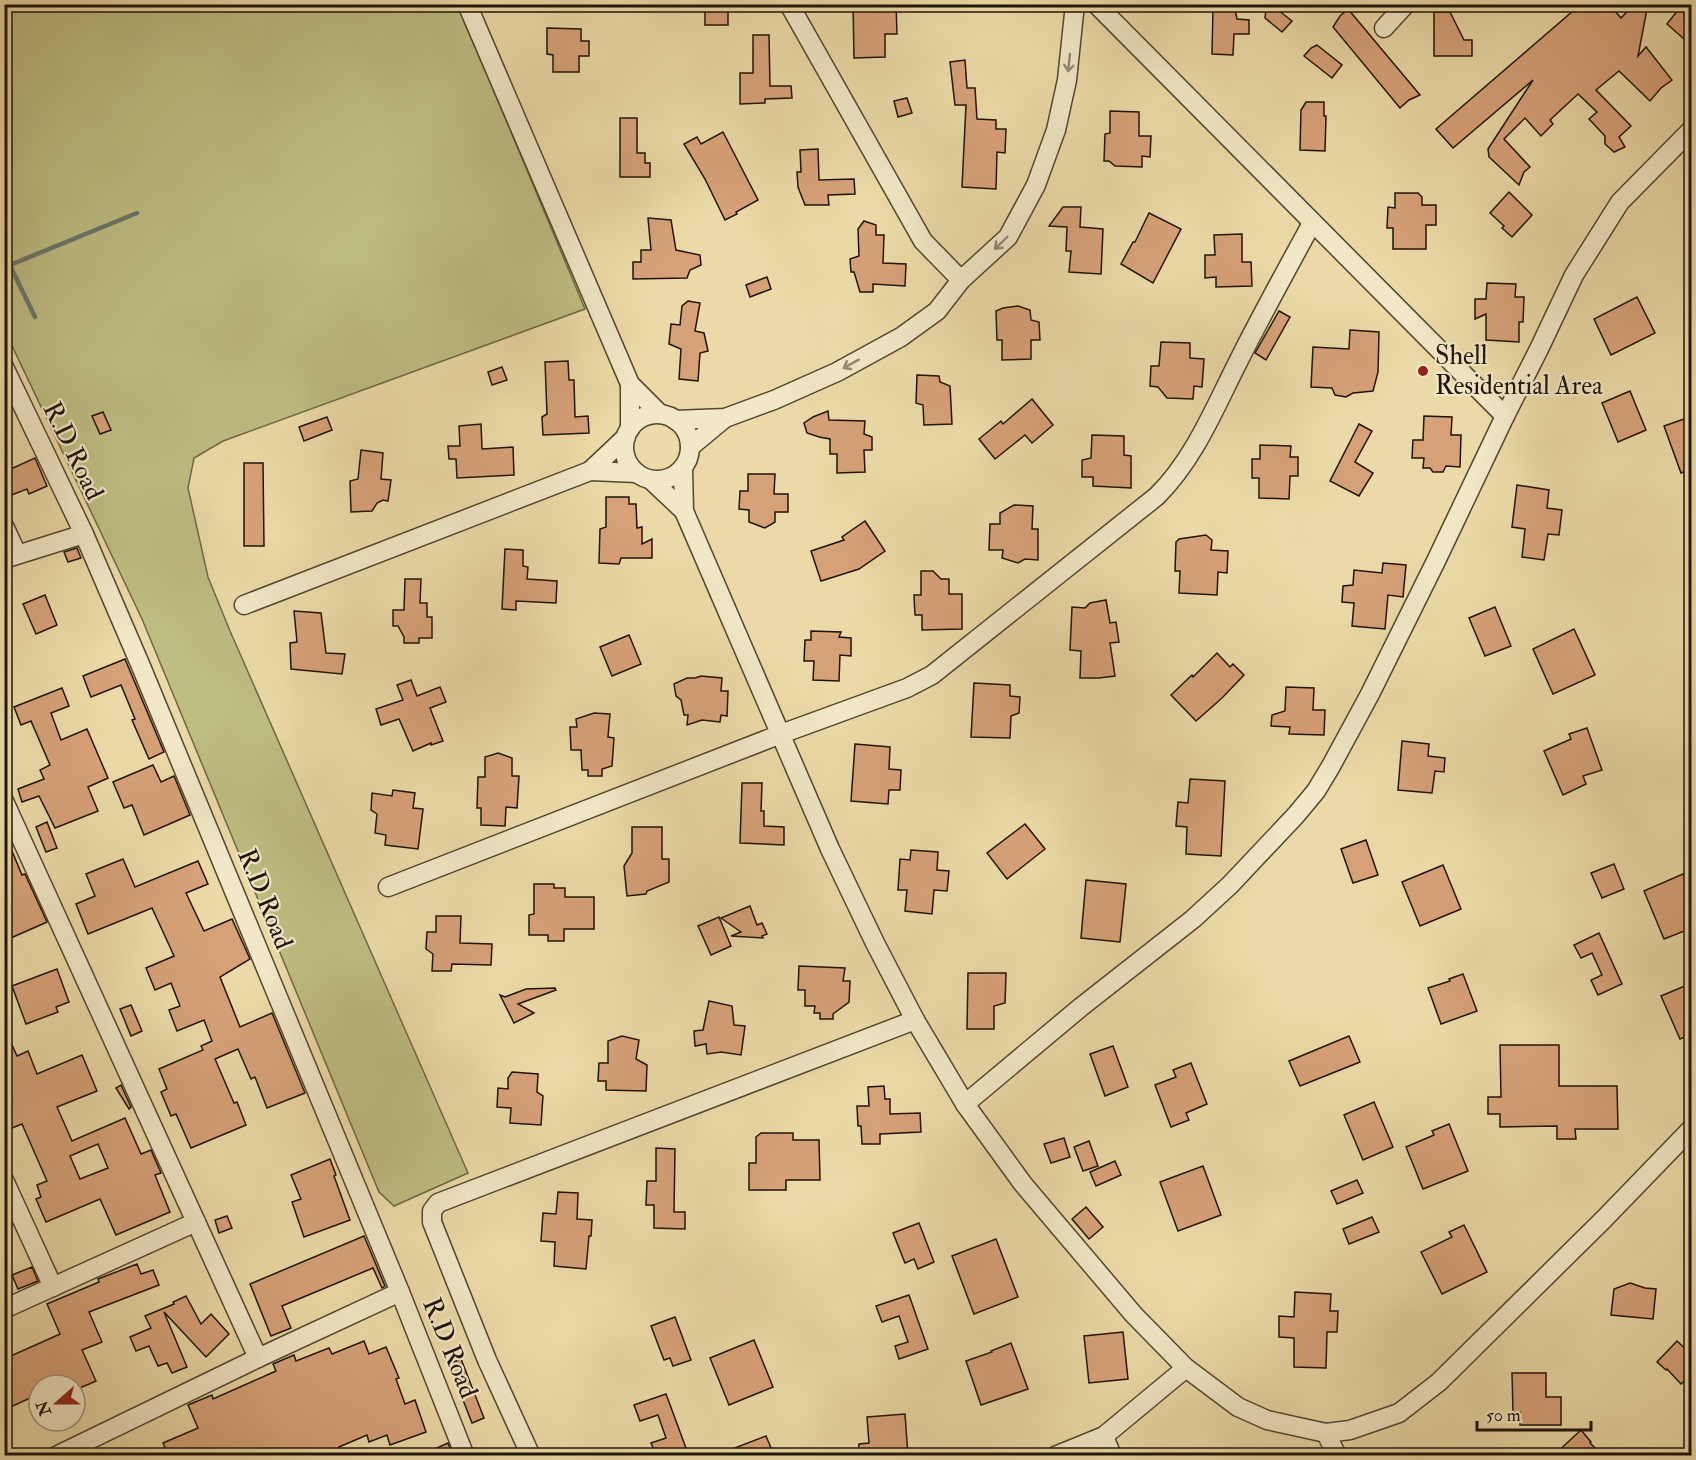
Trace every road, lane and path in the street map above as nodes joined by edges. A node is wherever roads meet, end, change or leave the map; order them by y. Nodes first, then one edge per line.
1 (467, 4) edge
2 (789, 4) edge
3 (1075, 4) edge
4 (1096, 4) edge
5 (1406, 4) edge
6 (1384, 28) dead end
7 (1692, 129) edge
8 (1312, 223) junction
9 (961, 280) junction
10 (4, 367) edge
11 (630, 384) junction
12 (1505, 416) junction
13 (668, 417) junction
14 (725, 418) junction
15 (628, 433) junction
16 (690, 447) junction
17 (683, 468) junction
18 (590, 471) junction
19 (644, 477) junction
20 (684, 511) junction
21 (4, 526) edge
22 (84, 534) junction
23 (11, 556) edge
24 (244, 605) dead end
25 (781, 734) junction
26 (4, 801) edge
27 (388, 886) dead end
28 (915, 1020) junction
29 (965, 1104) junction
30 (1692, 1128) edge
31 (4, 1180) edge
32 (196, 1222) junction
33 (53, 1287) junction
34 (400, 1292) junction
35 (4, 1309) edge
36 (258, 1358) junction
37 (1186, 1368) junction
38 (1326, 1433) junction
39 (1104, 1436) junction
40 (56, 1455) edge
41 (465, 1455) edge
42 (531, 1455) edge
43 (1055, 1455) edge
44 (1112, 1455) edge
45 (1337, 1455) edge

1 - 11 street
2 - 9 street
3 -> 9 street
4 - 8 street
5 - 6 street
7 - 12 street
8 - 12 street
8 - 25 street
9 -> 14 street
10 - 22 street, R.D Road
11 - 13 street
11 - 15 street
12 - 29 street
13 - 14 street
13 - 15 street
13 - 16 street
14 - 16 street
15 - 18 street
15 - 19 street
16 - 17 street
17 - 19 street
17 - 20 street
18 - 19 street
18 - 24 street
19 - 20 street
20 - 25 street
21 - 23 street
22 - 23 street
22 - 34 street, R.D Road
25 - 27 street
25 - 28 street
26 - 32 street
28 - 29 street
28 - 42 street
29 - 37 street
30 - 38 street
31 - 33 street
32 - 33 street
32 - 36 street
33 - 35 street
34 - 36 street
34 - 41 street, R.D Road
36 - 40 street
37 - 38 street
37 - 39 street
38 - 45 street
39 - 43 street
39 - 44 street

